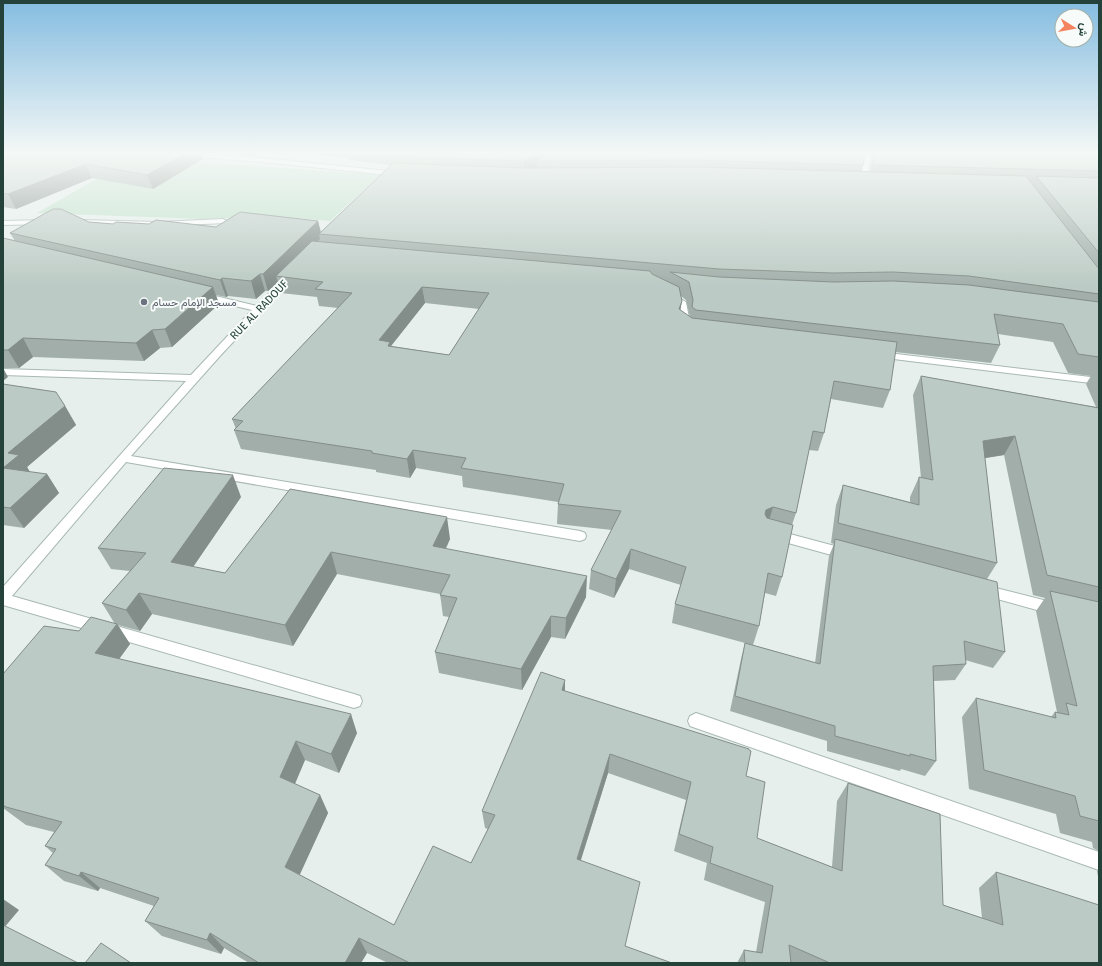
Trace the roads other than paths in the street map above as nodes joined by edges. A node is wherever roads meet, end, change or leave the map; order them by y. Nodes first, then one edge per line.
1 (56, 222) edge
2 (71, 222) edge
3 (224, 222) edge
4 (3, 223) edge
5 (297, 270) edge
6 (663, 286) edge
7 (192, 294) edge
8 (258, 309) junction
9 (690, 331) edge
10 (874, 354) edge
11 (3, 372) edge
12 (195, 378) junction
13 (1099, 381) edge
14 (123, 458) junction
15 (767, 533) edge
16 (580, 536) dead end
17 (858, 557) edge
18 (972, 587) edge
19 (3, 598) edge
20 (1070, 612) edge
21 (354, 702) dead end
22 (696, 721) dead end
23 (1099, 861) edge

1 - 4 street
2 - 3 street
5 - 8 street, RUE AL RADOUF
6 - 9 street
7 - 8 street
8 - 12 street, RUE AL RADOUF
10 - 13 street
11 - 12 street
12 - 14 street, RUE AL RADOUF
14 - 16 street
14 - 19 street, RUE AL RADOUF
15 - 17 street
18 - 20 street
19 - 21 street
22 - 23 street

